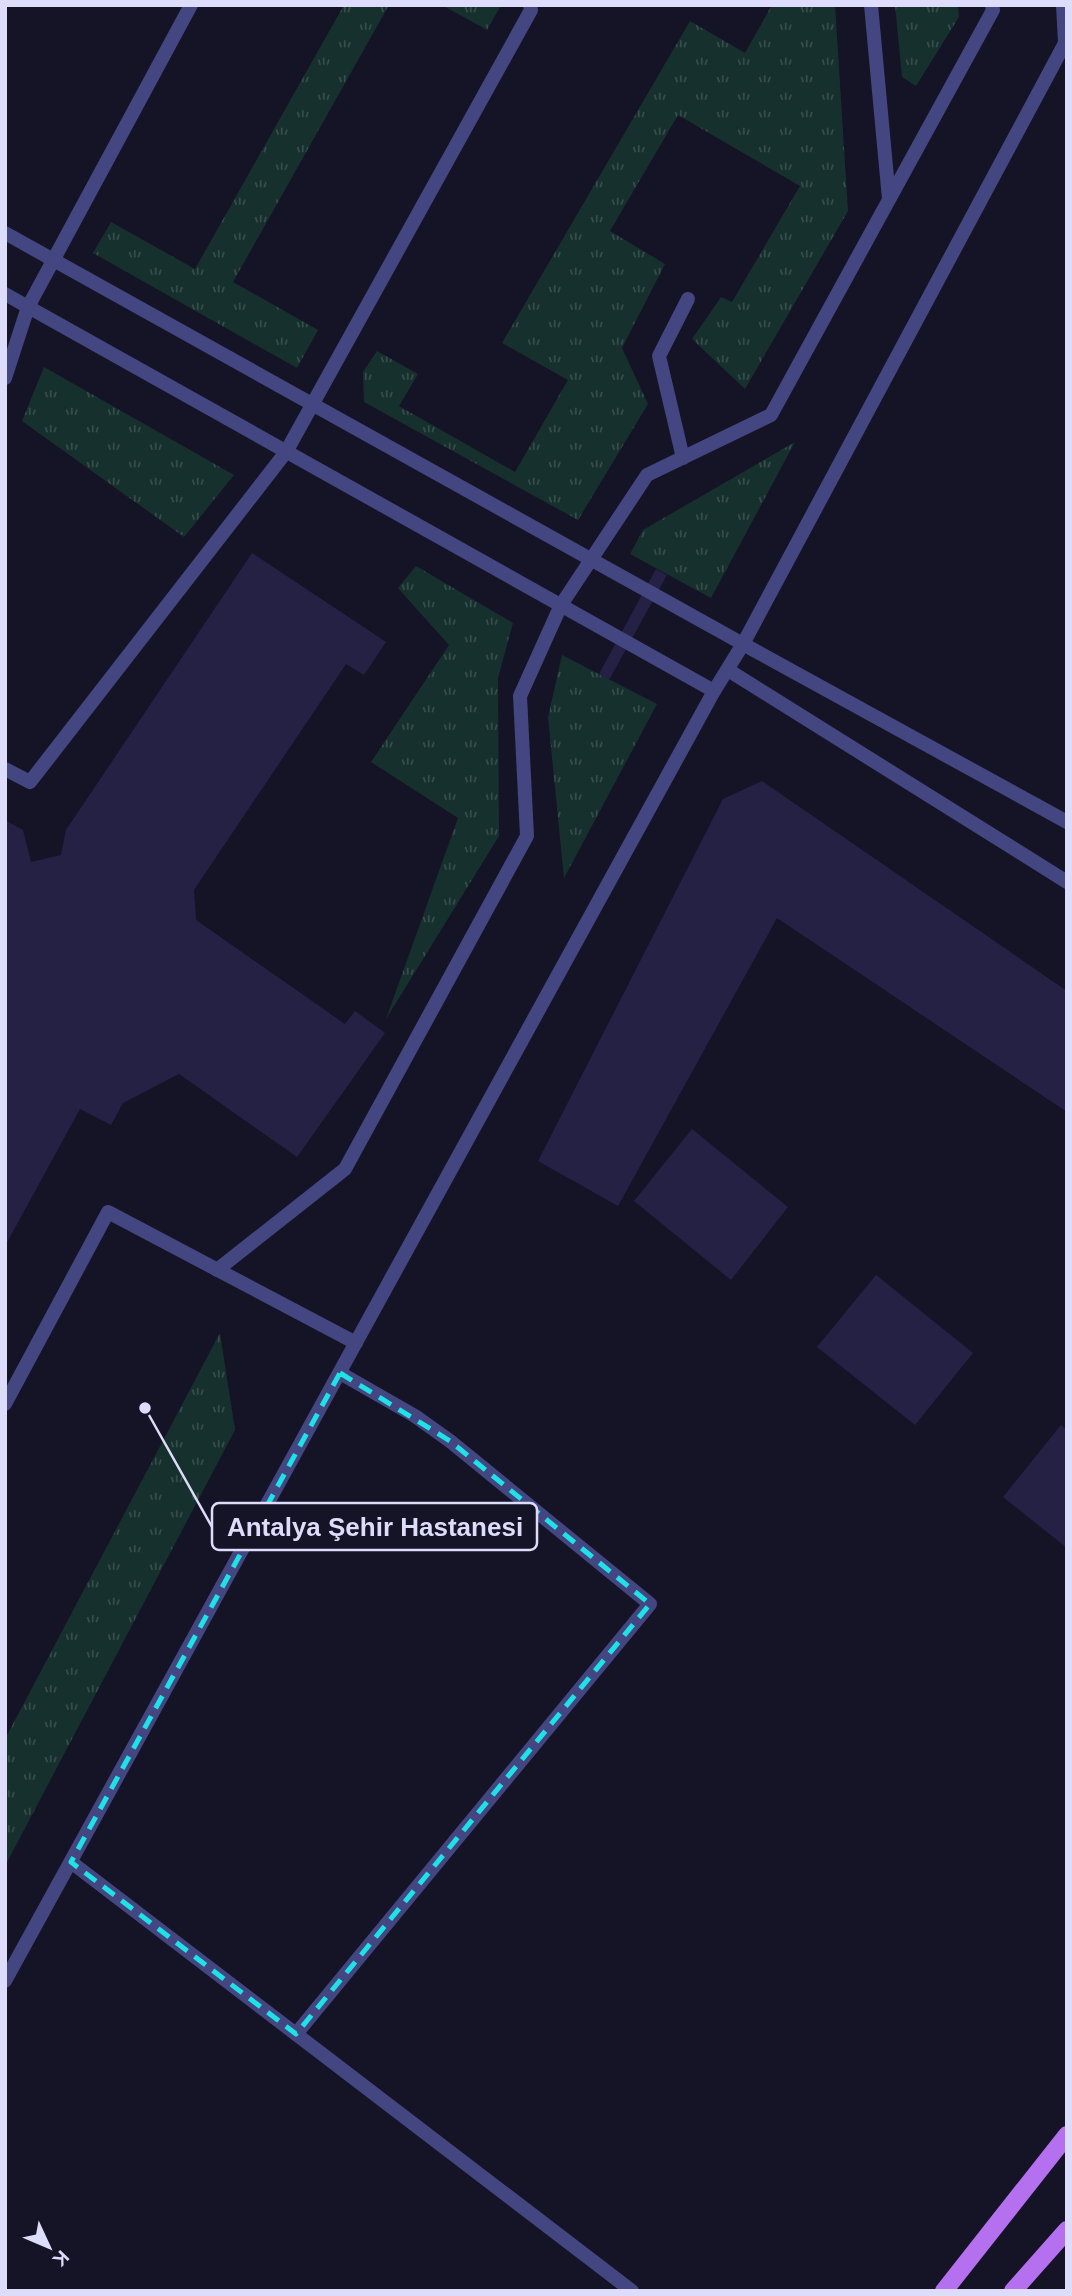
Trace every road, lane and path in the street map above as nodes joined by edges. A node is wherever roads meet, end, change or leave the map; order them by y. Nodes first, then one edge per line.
1 (191, 5) edge
2 (530, 5) edge
3 (871, 5) edge
4 (992, 5) edge
5 (1063, 5) edge
6 (889, 200) junction
7 (5, 233) edge
8 (54, 260) junction
9 (5, 294) edge
10 (688, 299) dead end
11 (28, 307) junction
12 (5, 378) edge
13 (313, 404) junction
14 (286, 452) junction
15 (683, 458) junction
16 (592, 560) junction
17 (561, 606) junction
18 (743, 644) junction
19 (727, 670) junction
20 (714, 691) junction
21 (5, 769) edge
22 (1067, 821) edge
23 (1067, 882) edge
24 (217, 1270) junction
25 (356, 1343) junction
26 (340, 1373) junction
27 (5, 1404) edge
28 (71, 1862) junction
29 (5, 1981) edge
30 (296, 2034) junction
31 (1067, 2134) edge
32 (1067, 2230) edge
33 (632, 2291) edge
34 (944, 2291) edge
35 (1013, 2291) edge

1 - 8 street
2 - 13 street
3 - 6 street
4 - 6 street
5 - 18 street
6 - 15 street
7 - 8 street
8 - 11 street
8 - 13 street
9 - 11 street
10 - 15 street
11 - 12 street
11 - 14 street
13 - 14 street
13 - 16 street
14 - 17 street
14 - 21 street
15 - 16 street
16 - 17 street
16 - 18 street
17 - 20 street
17 - 24 street
18 - 19 street
18 - 22 street
19 - 20 street
19 - 23 street
20 - 25 street
24 - 25 street
24 - 27 street
25 - 26 street
26 - 28 street
26 - 30 street
28 - 29 street
28 - 30 street
30 - 33 street
31 - 34 main road
32 - 35 main road

